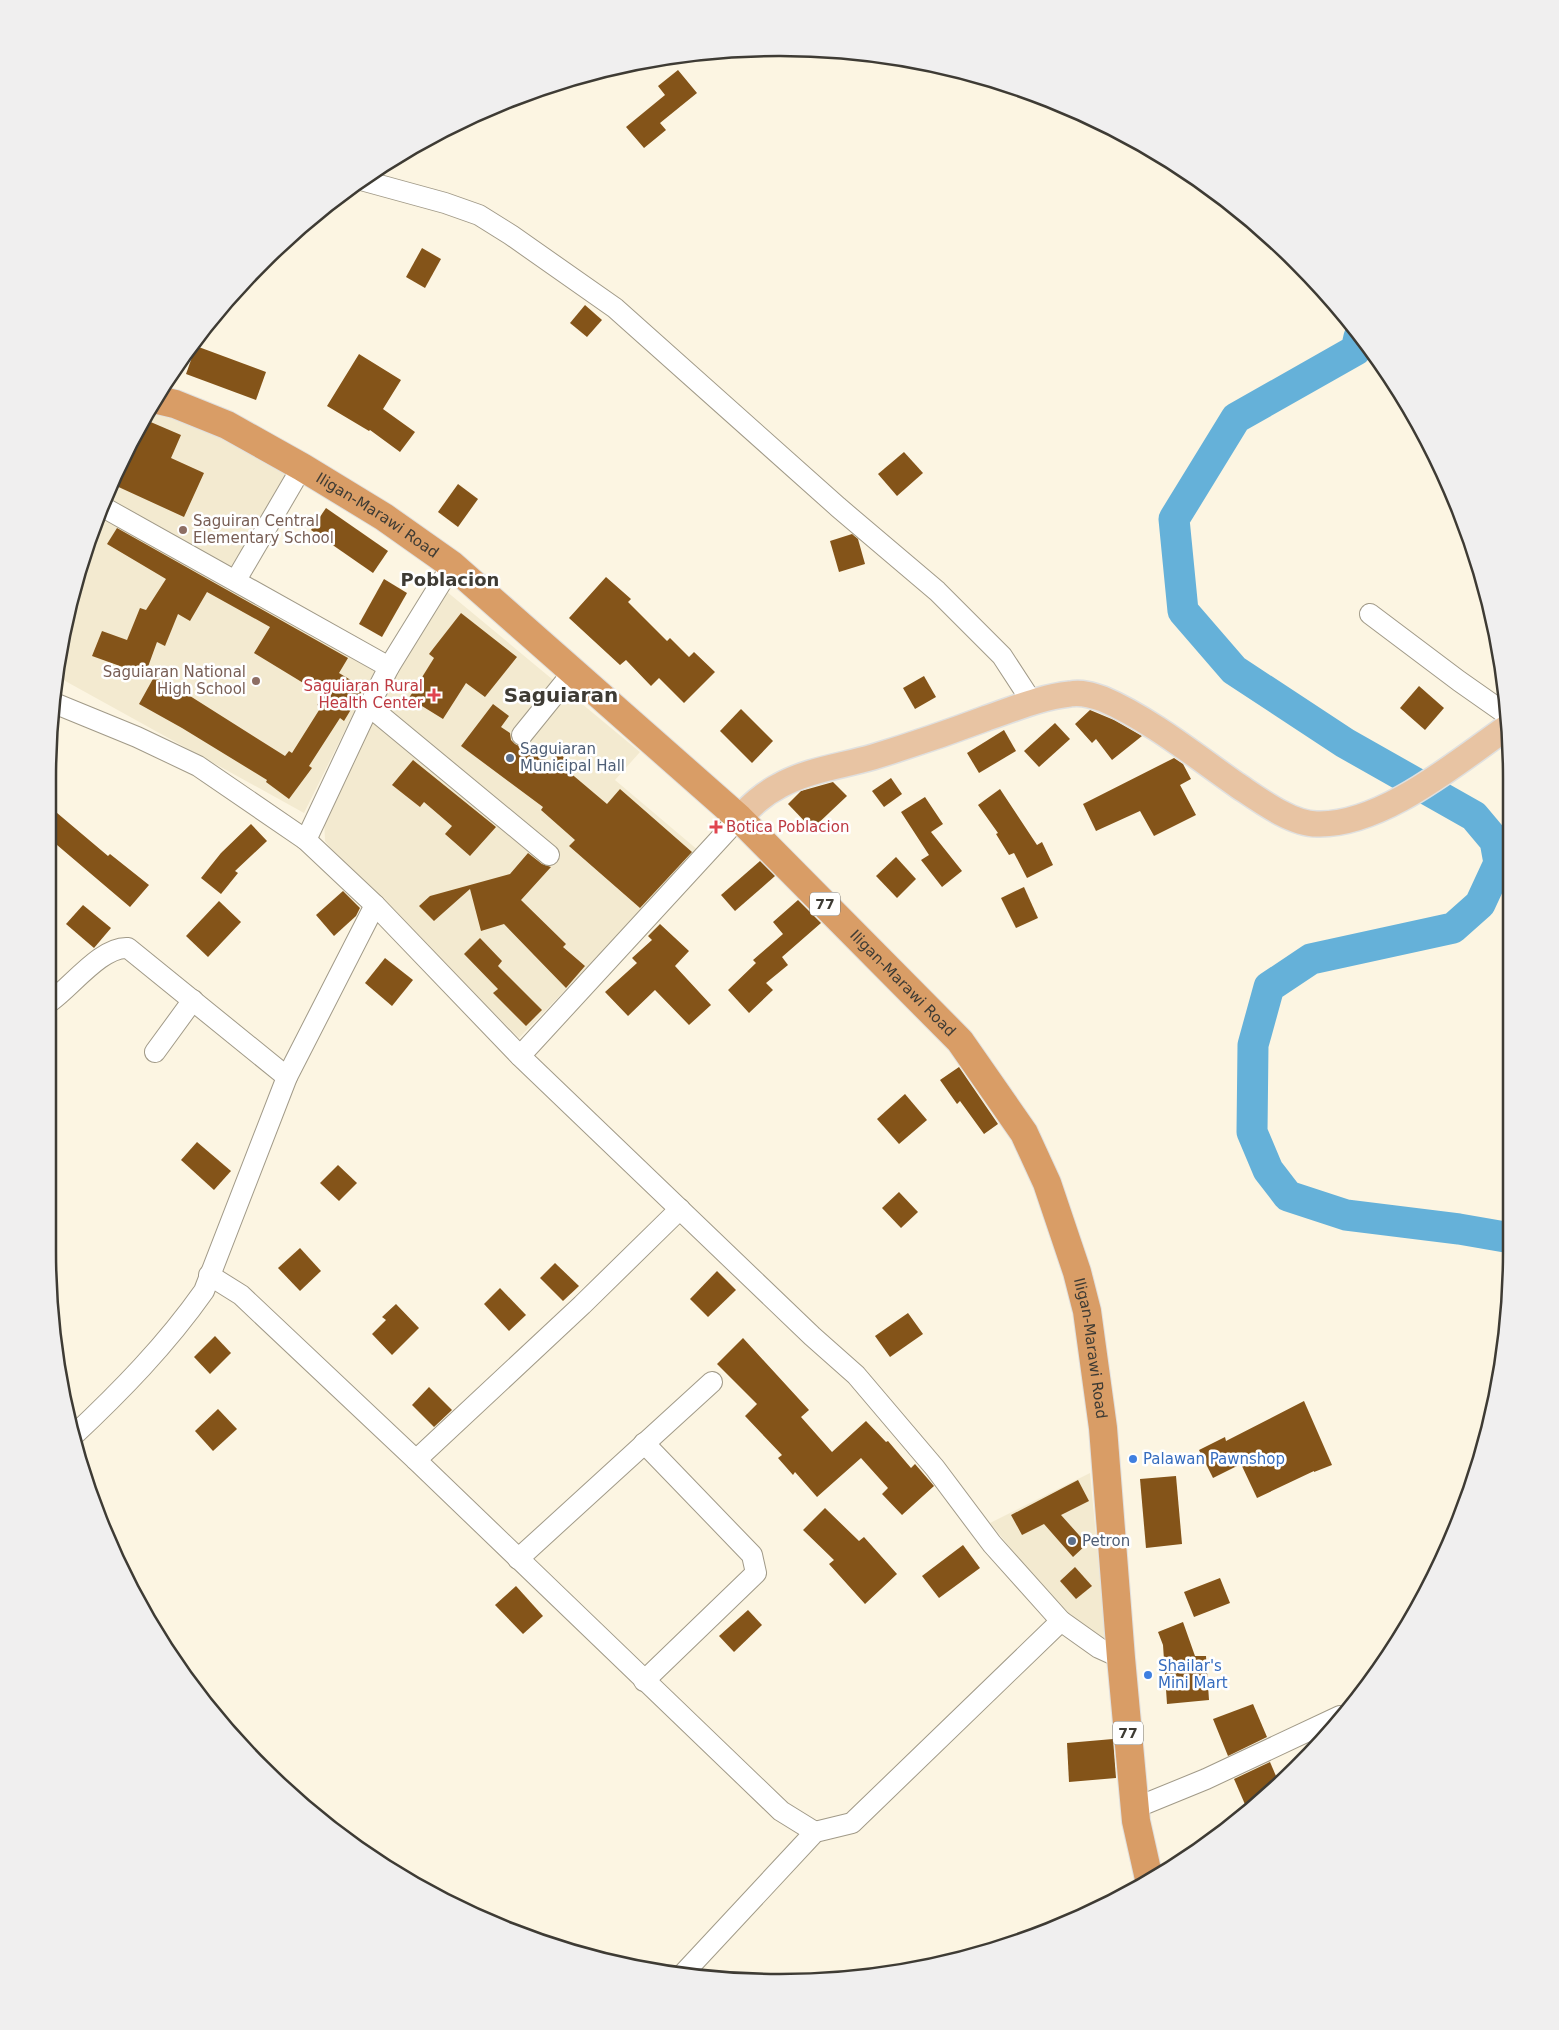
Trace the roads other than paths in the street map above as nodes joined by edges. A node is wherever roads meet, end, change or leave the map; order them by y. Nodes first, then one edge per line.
1 (371, 183) edge
2 (163, 401) edge
3 (302, 467) junction
4 (108, 510) edge
5 (452, 565) junction
6 (236, 580) junction
7 (1370, 614) dead end
8 (390, 667) junction
9 (573, 672) junction
10 (1032, 702) junction
11 (60, 706) edge
12 (369, 706) junction
13 (1499, 709) edge
14 (1501, 732) edge
15 (522, 734) dead end
16 (739, 818) junction
17 (306, 840) junction
18 (549, 855) dead end
19 (375, 905) junction
20 (56, 997) edge
21 (192, 1000) junction
22 (154, 1052) dead end
23 (520, 1056) junction
24 (287, 1077) junction
25 (680, 1209) junction
26 (209, 1275) junction
27 (712, 1382) dead end
28 (79, 1430) edge
29 (644, 1443) junction
30 (416, 1460) junction
31 (518, 1559) junction
32 (1061, 1621) junction
33 (1121, 1658) junction
34 (644, 1680) junction
35 (1327, 1722) edge
36 (1135, 1808) junction
37 (815, 1832) junction
38 (1148, 1873) edge
39 (688, 1968) edge

1 - 10 street
2 - 3 highway, Iligan-Marawi Road / 77
3 - 5 highway, Iligan-Marawi Road / 77
3 - 6 street
4 - 6 street
5 - 8 street
5 - 9 highway, Iligan-Marawi Road / 77
6 - 8 street
7 - 13 street
8 - 12 street
9 - 15 street
9 - 16 highway, Iligan-Marawi Road / 77
10 - 14 main road
10 - 16 main road
11 - 17 street
12 - 17 street
12 - 18 street
16 - 23 street
16 - 33 highway, Iligan-Marawi Road / 77
17 - 19 street
19 - 23 street
19 - 24 street
20 - 21 street
21 - 22 street
21 - 24 street
23 - 25 street
24 - 26 street
25 - 30 street
25 - 32 street
26 - 28 street
26 - 30 street
27 - 29 street
29 - 31 street
29 - 34 street
30 - 31 street
31 - 34 street
32 - 33 street
32 - 37 street
33 - 36 highway, Iligan-Marawi Road / 77
34 - 37 street
35 - 36 street
36 - 38 highway, Iligan-Marawi Road / 77
37 - 39 street

